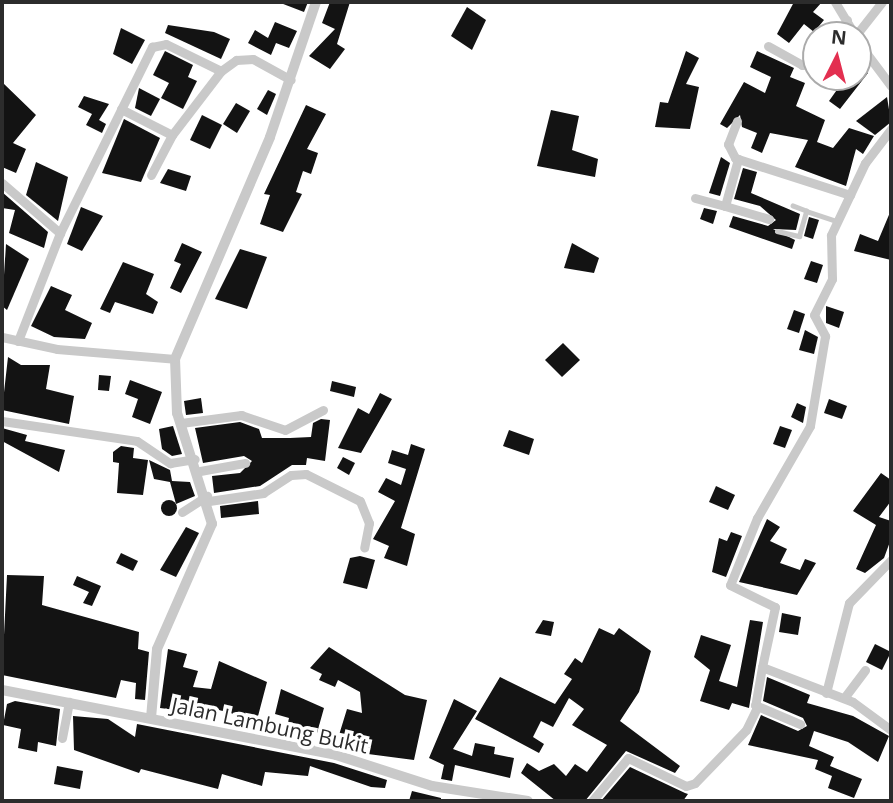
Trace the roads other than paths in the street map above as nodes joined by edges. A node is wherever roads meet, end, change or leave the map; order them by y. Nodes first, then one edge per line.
1 (316, 2) edge
2 (835, 2) edge
3 (882, 2) edge
4 (847, 20) edge
5 (866, 21) edge
6 (768, 46) dead end
7 (872, 60) edge
8 (802, 65) edge
9 (222, 71) junction
10 (291, 80) junction
11 (891, 86) edge
12 (121, 110) junction
13 (737, 121) dead end
14 (891, 129) edge
15 (172, 135) junction
16 (738, 159) junction
17 (150, 175) dead end
18 (2, 183) edge
19 (850, 195) junction
20 (695, 198) dead end
21 (725, 206) junction
22 (793, 206) dead end
23 (806, 211) junction
24 (769, 219) dead end
25 (837, 222) junction
26 (777, 231) dead end
27 (60, 233) junction
28 (2, 337) edge
29 (18, 341) junction
30 (175, 359) junction
31 (323, 410) dead end
32 (2, 421) edge
33 (181, 423) junction
34 (195, 459) junction
35 (245, 463) dead end
36 (200, 471) junction
37 (208, 498) junction
38 (183, 512) dead end
39 (365, 548) dead end
40 (891, 561) edge
41 (762, 667) junction
42 (866, 670) dead end
43 (2, 690) edge
44 (827, 693) junction
45 (844, 698) junction
46 (69, 702) junction
47 (757, 707) junction
48 (151, 718) junction
49 (800, 724) dead end
50 (891, 730) edge
51 (62, 738) dead end
52 (528, 801) edge
53 (592, 801) edge

1 - 10 street
2 - 4 street
3 - 5 street
6 - 8 street
7 - 11 street
9 - 10 street
9 - 12 street
9 - 15 street
10 - 30 street
12 - 15 street
12 - 27 street
13 - 16 street
14 - 19 street
15 - 17 street
16 - 19 street
16 - 21 street
18 - 27 street
19 - 25 street
20 - 21 street
21 - 24 street
22 - 23 lane
23 - 25 lane
23 - 26 lane
25 - 41 street
27 - 29 street
28 - 29 street
29 - 30 street
30 - 33 street
31 - 33 street
32 - 34 street
33 - 34 street
34 - 36 street
35 - 36 street
36 - 37 street
37 - 38 street
37 - 39 street
37 - 48 street
40 - 44 street
41 - 44 street
41 - 47 street
42 - 45 street
43 - 46 street, Jalan Lambung Bukit
44 - 45 street
45 - 50 street
46 - 48 street, Jalan Lambung Bukit
46 - 51 street
47 - 49 street
47 - 53 street
48 - 52 street, Jalan Lambung Bukit

